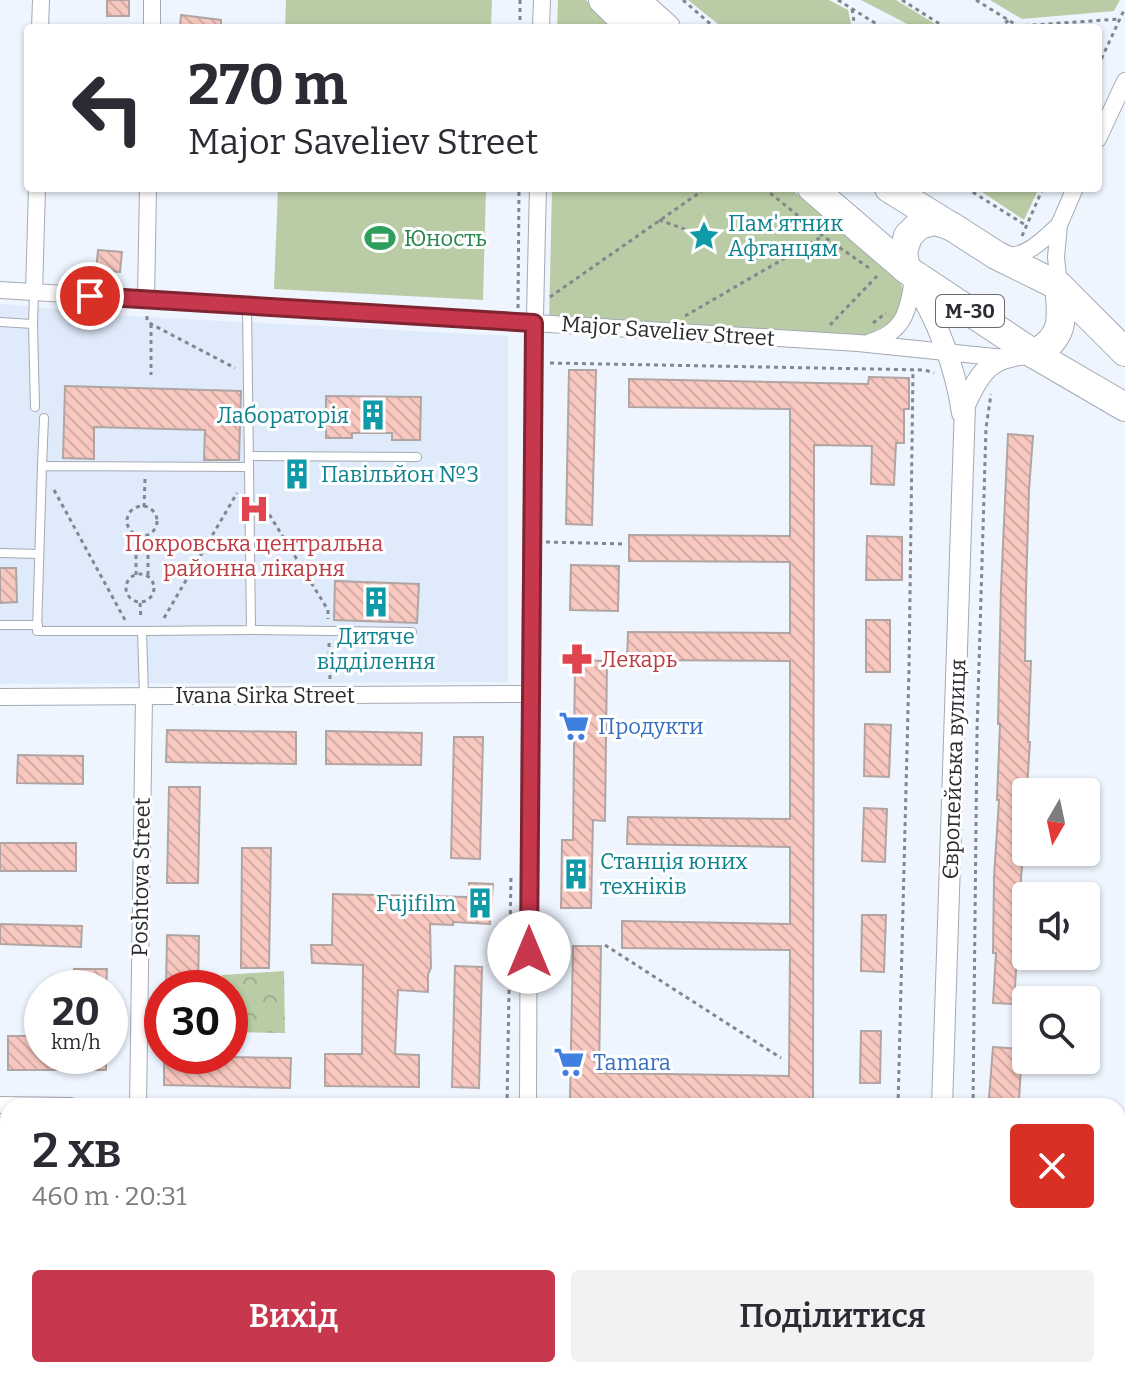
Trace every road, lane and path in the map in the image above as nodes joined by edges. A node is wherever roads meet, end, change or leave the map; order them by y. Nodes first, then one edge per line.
1 (41, 0) edge
2 (152, 0) edge
3 (520, 0) edge
4 (542, 0) edge
5 (603, 0) edge
6 (635, 0) edge
7 (683, 0) edge
8 (838, 0) edge
9 (902, 0) edge
10 (976, 0) edge
11 (1125, 8) edge
12 (852, 9) junction
13 (1120, 19) junction
14 (1009, 20) junction
15 (40, 24) edge
16 (152, 24) edge
17 (520, 24) edge
18 (541, 24) edge
19 (628, 24) edge
20 (662, 24) edge
21 (710, 24) edge
22 (854, 24) edge
23 (876, 24) edge
24 (940, 24) edge
25 (1004, 24) edge
26 (1014, 24) edge
27 (1056, 24) edge
28 (1102, 57) edge
29 (1125, 81) edge
30 (1102, 130) edge
31 (37, 192) edge
32 (148, 192) edge
33 (538, 192) edge
34 (700, 192) edge
35 (769, 192) edge
36 (817, 192) edge
37 (896, 192) edge
38 (972, 192) edge
39 (1041, 192) edge
40 (1073, 192) edge
41 (659, 220) junction
42 (1059, 225) junction
43 (951, 226) junction
44 (1027, 226) junction
45 (704, 236) dead end
46 (823, 236) junction
47 (1007, 250) junction
48 (909, 274) junction
49 (1059, 286) junction
50 (0, 290) edge
51 (34, 292) junction
52 (550, 297) dead end
53 (146, 299) junction
54 (909, 303) junction
55 (247, 305) junction
56 (682, 317) dead end
57 (0, 322) edge
58 (534, 323) junction
59 (872, 323) dead end
60 (33, 324) junction
61 (151, 324) junction
62 (830, 325) dead end
63 (858, 343) junction
64 (947, 351) junction
65 (1125, 352) edge
66 (1034, 354) junction
67 (1004, 358) junction
68 (549, 363) dead end
69 (913, 370) junction
70 (938, 374) dead end
71 (151, 375) dead end
72 (249, 375) junction
73 (993, 383) dead end
74 (35, 407) dead end
75 (1125, 407) edge
76 (44, 418) dead end
77 (965, 433) junction
78 (249, 456) junction
79 (417, 457) dead end
80 (42, 466) junction
81 (145, 466) junction
82 (249, 473) junction
83 (144, 507) junction
84 (136, 535) junction
85 (148, 535) junction
86 (546, 542) dead end
87 (626, 544) dead end
88 (0, 553) edge
89 (39, 554) junction
90 (136, 575) junction
91 (148, 576) junction
92 (140, 603) junction
93 (0, 625) edge
94 (38, 625) junction
95 (251, 630) junction
96 (131, 631) junction
97 (142, 631) junction
98 (156, 631) junction
99 (329, 631) junction
100 (412, 632) dead end
101 (330, 683) dead end
102 (530, 694) junction
103 (144, 696) junction
104 (0, 697) edge
105 (512, 867) dead end
106 (605, 945) dead end
107 (781, 1058) dead end
108 (138, 1098) edge
109 (507, 1098) edge
110 (528, 1098) edge
111 (898, 1098) edge
112 (942, 1098) edge
113 (973, 1098) edge

1 - 15 street
2 - 16 street
3 - 17 path
4 - 18 street
5 - 19 highway
6 - 20 highway
7 - 21 path
8 - 12 path
9 - 24 path
10 - 14 path
11 - 13 path
12 - 22 path
12 - 23 path
13 - 27 path
13 - 28 path
14 - 25 path
14 - 26 path
29 - 30 street
31 - 51 street
32 - 53 street
33 - 58 street
34 - 41 path
35 - 46 path
36 - 48 highway, М-30
37 - 43 highway, М-30
38 - 44 path
39 - 44 path
40 - 42 street
41 - 45 path
41 - 52 path
42 - 47 street
42 - 49 street
43 - 47 highway, М-30
43 - 48 highway
44 - 47 path
46 - 56 path
46 - 62 path
47 - 49 highway, М-30
48 - 54 street, Major Saveliev Street
48 - 64 street, Європейська вулиця
48 - 66 highway, М-30
49 - 65 highway, М-30
49 - 66 highway
50 - 51 street, Major Saveliev Street
51 - 53 street, Major Saveliev Street
51 - 60 lane
53 - 55 street, Major Saveliev Street
53 - 61 path
54 - 59 path
54 - 63 street, Major Saveliev Street
55 - 58 street, Major Saveliev Street
55 - 72 lane
57 - 60 lane
58 - 63 street, Major Saveliev Street
58 - 102 street
60 - 74 lane
61 - 71 path
61 - 72 path
63 - 64 street, Major Saveliev Street
64 - 67 street, Major Saveliev Street
64 - 77 street, Європейська вулиця
66 - 67 street
66 - 75 highway, М-30
67 - 77 street, Європейська вулиця
68 - 69 path
69 - 70 path
69 - 111 path
72 - 78 lane
73 - 113 path
76 - 80 lane
77 - 112 street, Європейська вулиця
78 - 79 lane
78 - 82 lane
80 - 81 lane
80 - 89 lane
80 - 96 path
81 - 82 lane
81 - 83 path
82 - 95 lane
82 - 98 path
82 - 99 path
83 - 84 path
83 - 85 path
84 - 85 path
84 - 90 path
85 - 91 path
86 - 87 path
88 - 89 lane
89 - 94 lane
90 - 91 path
90 - 92 path
91 - 92 path
92 - 97 path
93 - 94 lane
94 - 96 lane
95 - 98 lane
95 - 99 lane
96 - 97 lane
97 - 98 lane
97 - 103 lane
99 - 100 lane
99 - 101 path
102 - 103 street, Ivana Sirka Street
102 - 110 street
103 - 104 street, Ivana Sirka Street
103 - 108 street, Poshtova Street
105 - 109 path
106 - 107 path

